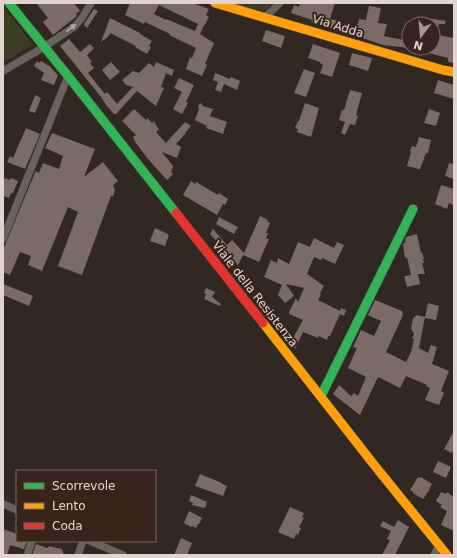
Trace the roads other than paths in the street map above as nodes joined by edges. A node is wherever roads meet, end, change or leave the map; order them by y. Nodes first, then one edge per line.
1 (9, 3) edge
2 (91, 3) edge
3 (215, 3) edge
4 (280, 3) edge
5 (265, 17) junction
6 (44, 47) junction
7 (3, 70) edge
8 (454, 72) edge
9 (68, 76) junction
10 (413, 208) dead end
11 (3, 239) edge
12 (321, 396) junction
13 (3, 504) edge
14 (16, 510) edge
15 (32, 542) edge
16 (83, 542) edge
17 (92, 542) edge
18 (439, 545) junction
19 (27, 555) edge
20 (78, 555) edge
21 (123, 555) edge
22 (434, 555) edge
23 (447, 555) edge

1 - 6 main road, Viale della Resistenza
6 -> 2 street
3 - 5 main road, Via Adda
4 - 5 street
5 - 8 main road, Via Adda
6 - 7 street
6 - 9 main road, Viale della Resistenza
9 - 11 street
9 - 12 main road, Viale della Resistenza
10 - 12 main road
12 - 18 main road, Viale della Resistenza
13 - 14 street
15 - 19 street
16 - 20 street
17 - 21 street
18 - 22 street
18 - 23 main road, Viale della Resistenza

